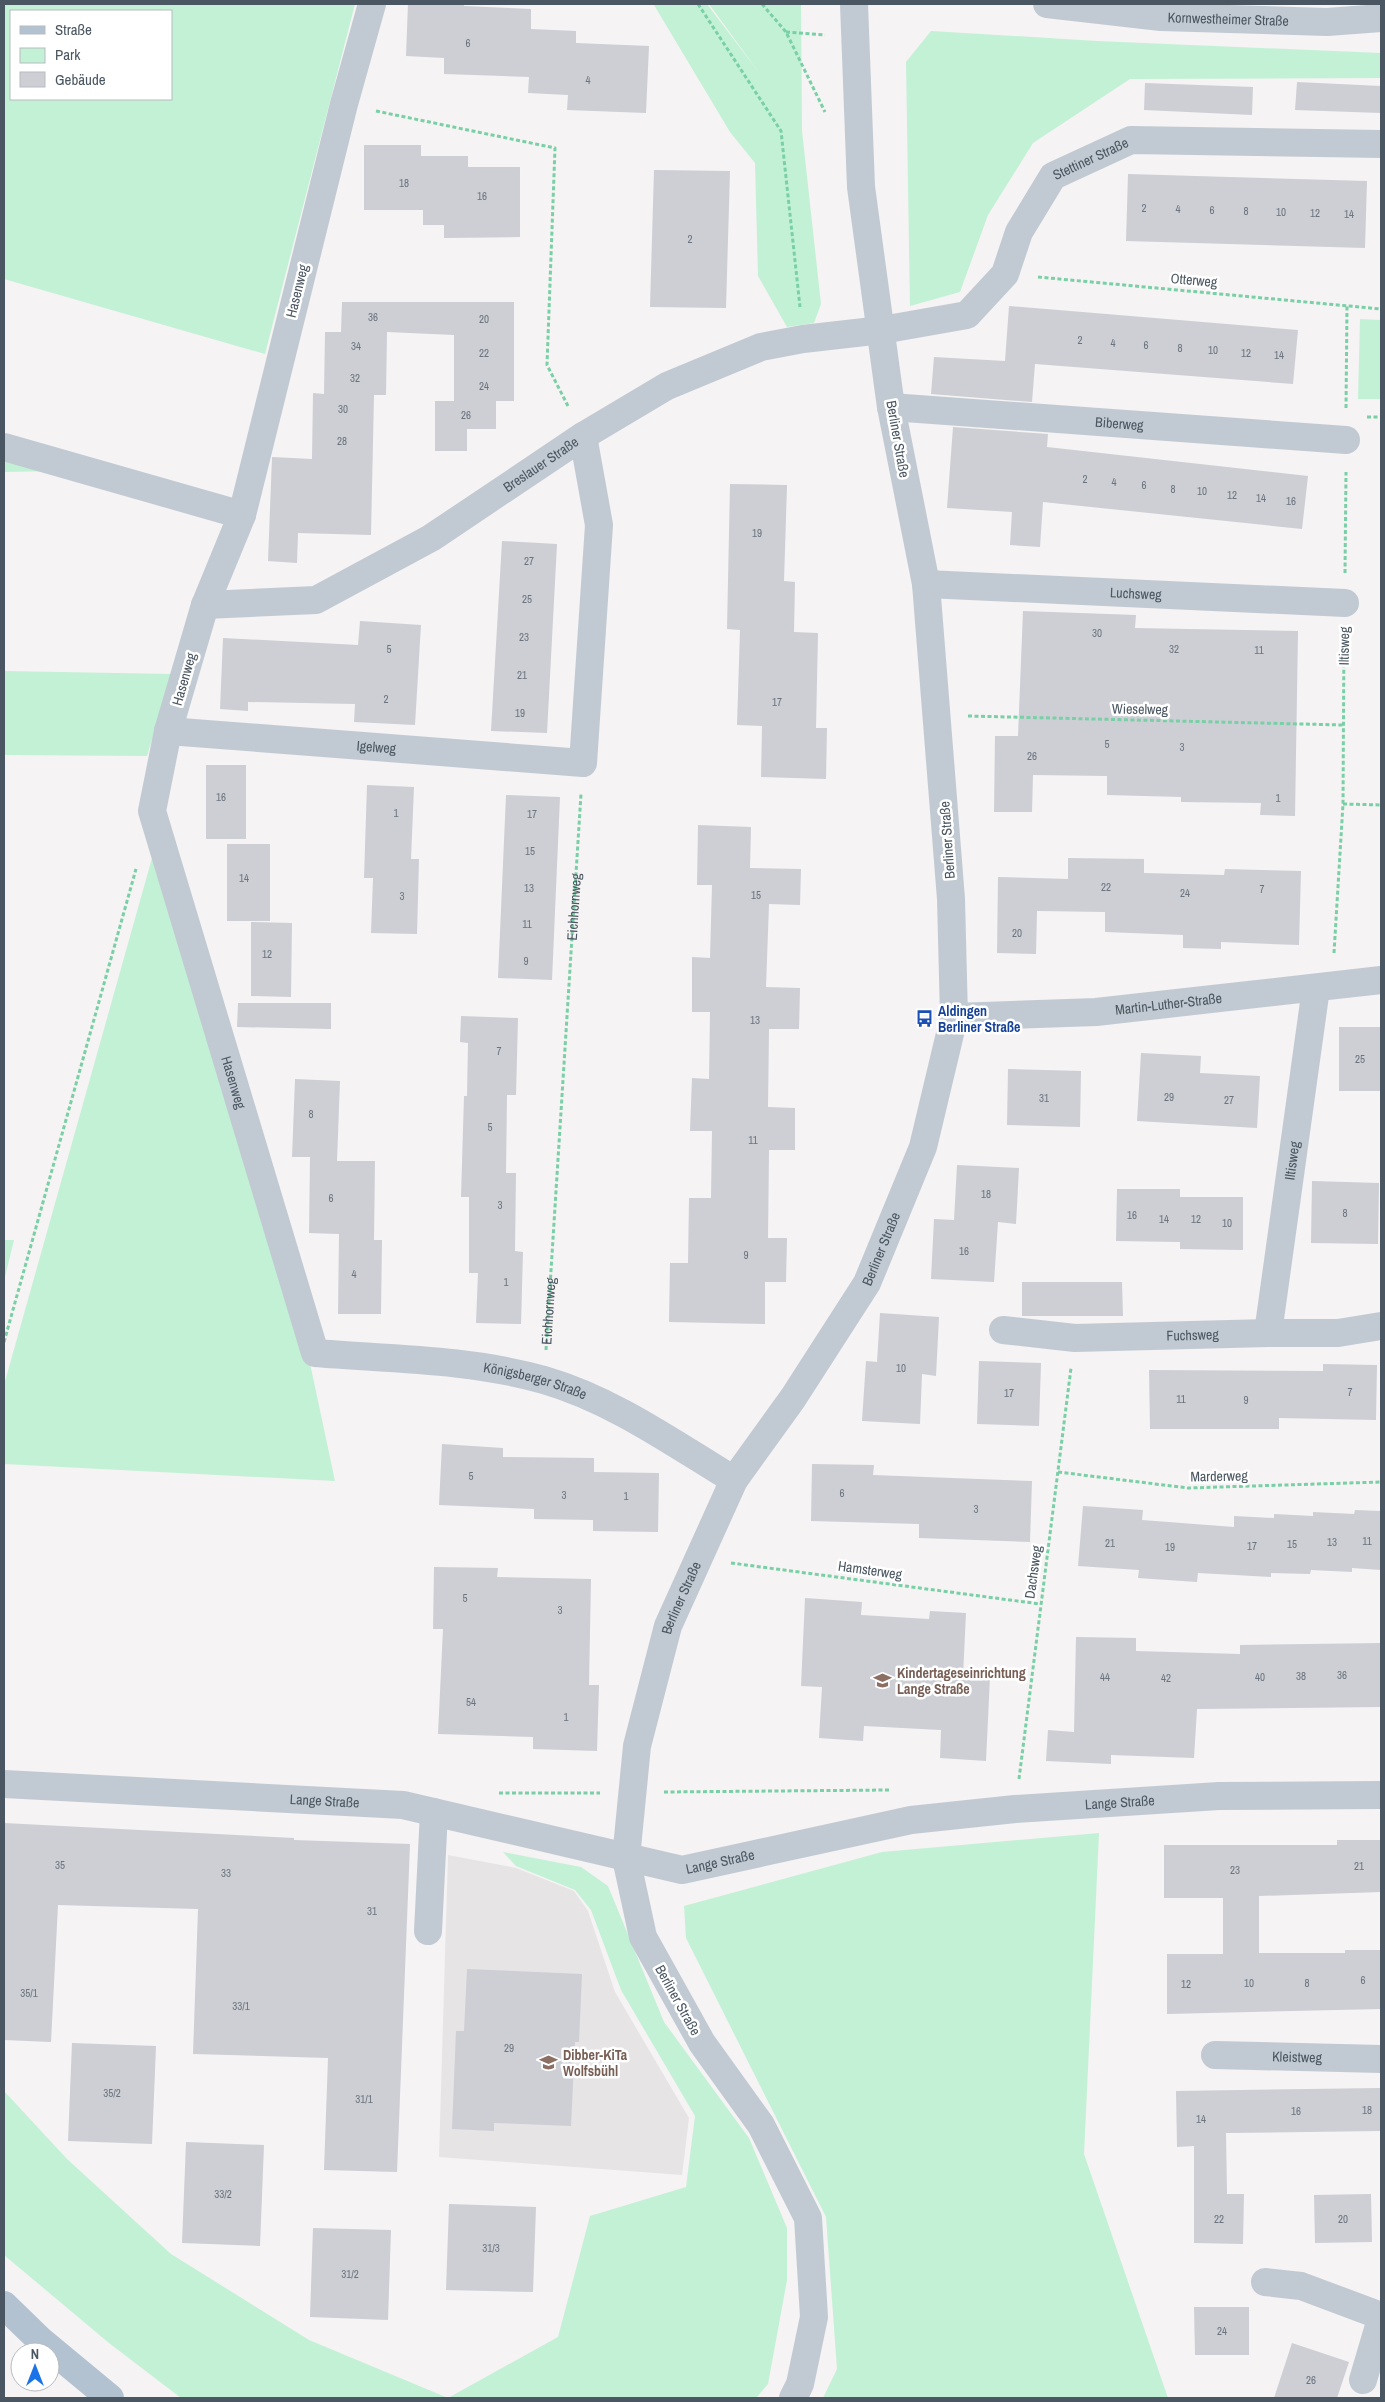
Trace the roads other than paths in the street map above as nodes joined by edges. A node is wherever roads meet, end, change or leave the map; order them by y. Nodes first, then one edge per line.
1 (372, 4) edge
2 (854, 4) edge
3 (1047, 4) edge
4 (1381, 18) edge
5 (1381, 144) edge
6 (882, 330) junction
7 (891, 407) junction
8 (583, 436) junction
9 (1346, 440) road end
10 (4, 447) edge
11 (242, 515) junction
12 (926, 584) junction
13 (1345, 603) road end
14 (205, 605) junction
15 (168, 730) junction
16 (1381, 980) edge
17 (1324, 987) junction
18 (954, 1017) junction
19 (1381, 1326) edge
20 (1003, 1330) dead end
21 (1268, 1333) junction
22 (315, 1353) joint
23 (734, 1480) junction
24 (4, 1784) edge
25 (1381, 1795) edge
26 (434, 1812) junction
27 (626, 1858) junction
28 (428, 1931) dead end
29 (1215, 2055) dead end
30 (1381, 2059) edge
31 (1265, 2282) dead end
32 (4, 2305) edge
33 (1381, 2317) edge
34 (1363, 2380) dead end
35 (110, 2398) edge
36 (793, 2398) edge

1 - 11 street, Hasenweg
2 - 6 street, Berliner Straße
3 - 4 street, Kornwestheimer Straße
5 - 6 street, Stettiner Straße
6 - 7 street, Berliner Straße
6 - 8 street, Breslauer Straße
7 - 9 street, Biberweg
7 - 12 street, Berliner Straße
8 - 14 street, Breslauer Straße
8 - 15 street, Igelweg
10 - 11 street
11 - 14 street, Hasenweg
12 - 13 street, Luchsweg
12 - 18 street, Berliner Straße
14 - 15 street, Hasenweg
15 - 22 street, Hasenweg
16 - 17 street, Martin-Luther-Straße
17 - 18 street, Martin-Luther-Straße
17 - 21 street, Iltisweg
18 - 23 street, Berliner Straße
19 - 21 street, Fuchsweg
20 - 21 street, Fuchsweg
22 - 23 street, Königsberger Straße
23 - 27 street, Berliner Straße
24 - 26 street, Lange Straße
25 - 27 street, Lange Straße
26 - 27 street, Lange Straße
26 - 28 street
27 - 36 street, Berliner Straße
29 - 30 street, Kleistweg
31 - 33 street
32 - 35 main road
33 - 34 street

